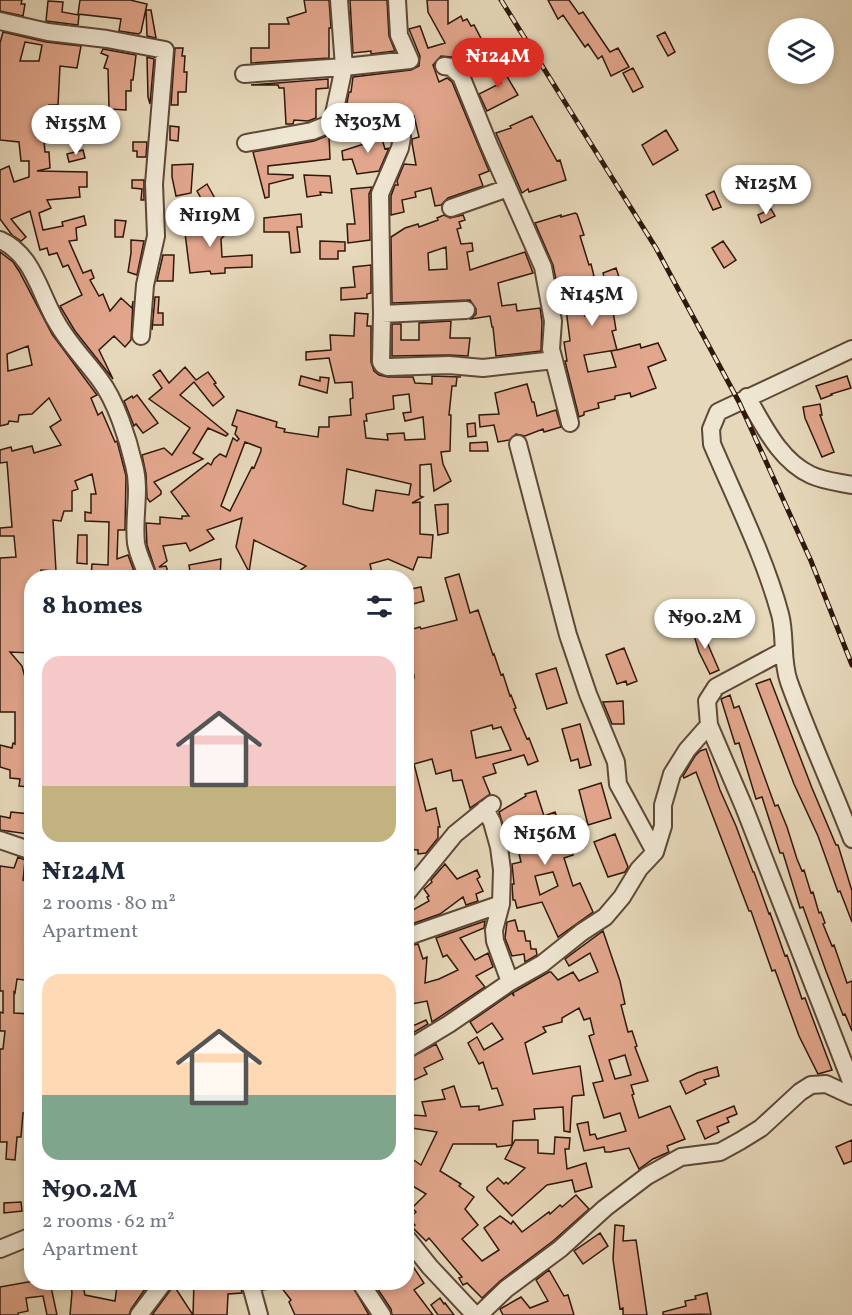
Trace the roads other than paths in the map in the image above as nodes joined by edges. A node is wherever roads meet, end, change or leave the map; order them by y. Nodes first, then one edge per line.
1 (339, 0) edge
2 (397, 0) edge
3 (0, 21) edge
4 (444, 66) dead end
5 (344, 67) junction
6 (243, 74) dead end
7 (332, 123) junction
8 (246, 143) dead end
9 (508, 188) junction
10 (451, 208) dead end
11 (0, 240) edge
12 (466, 310) dead end
13 (382, 314) junction
14 (141, 336) dead end
15 (852, 348) edge
16 (554, 360) junction
17 (747, 397) junction
18 (570, 423) dead end
19 (518, 444) dead end
20 (852, 485) edge
21 (145, 570) edge
22 (783, 651) junction
23 (709, 725) junction
24 (852, 839) edge
25 (0, 840) edge
26 (24, 848) edge
27 (655, 852) junction
28 (414, 884) edge
29 (501, 904) junction
30 (414, 934) edge
31 (510, 982) junction
32 (414, 1045) edge
33 (852, 1084) edge
34 (852, 1096) edge
35 (24, 1239) edge
36 (414, 1247) edge
37 (0, 1249) edge
38 (158, 1290) edge
39 (252, 1290) edge
40 (365, 1290) edge
41 (139, 1315) edge
42 (260, 1315) edge
43 (382, 1315) edge
44 (477, 1315) edge

1 - 5 street
2 - 5 street
3 - 14 street
4 - 9 street
5 - 6 street
5 - 7 street
7 - 8 street
7 - 13 street
9 - 10 street
9 - 16 street
11 - 21 street
12 - 13 street
13 - 16 street
15 - 17 street
16 - 18 street
17 - 20 street
17 - 22 street
19 - 27 street
22 - 23 street
22 - 24 street
23 - 27 street
23 - 33 street
25 - 26 street
27 - 31 street
28 - 29 street
29 - 30 street
29 - 31 street
31 - 32 street
34 - 44 street
35 - 37 street
36 - 44 street
38 - 41 street
39 - 42 street
40 - 43 street

